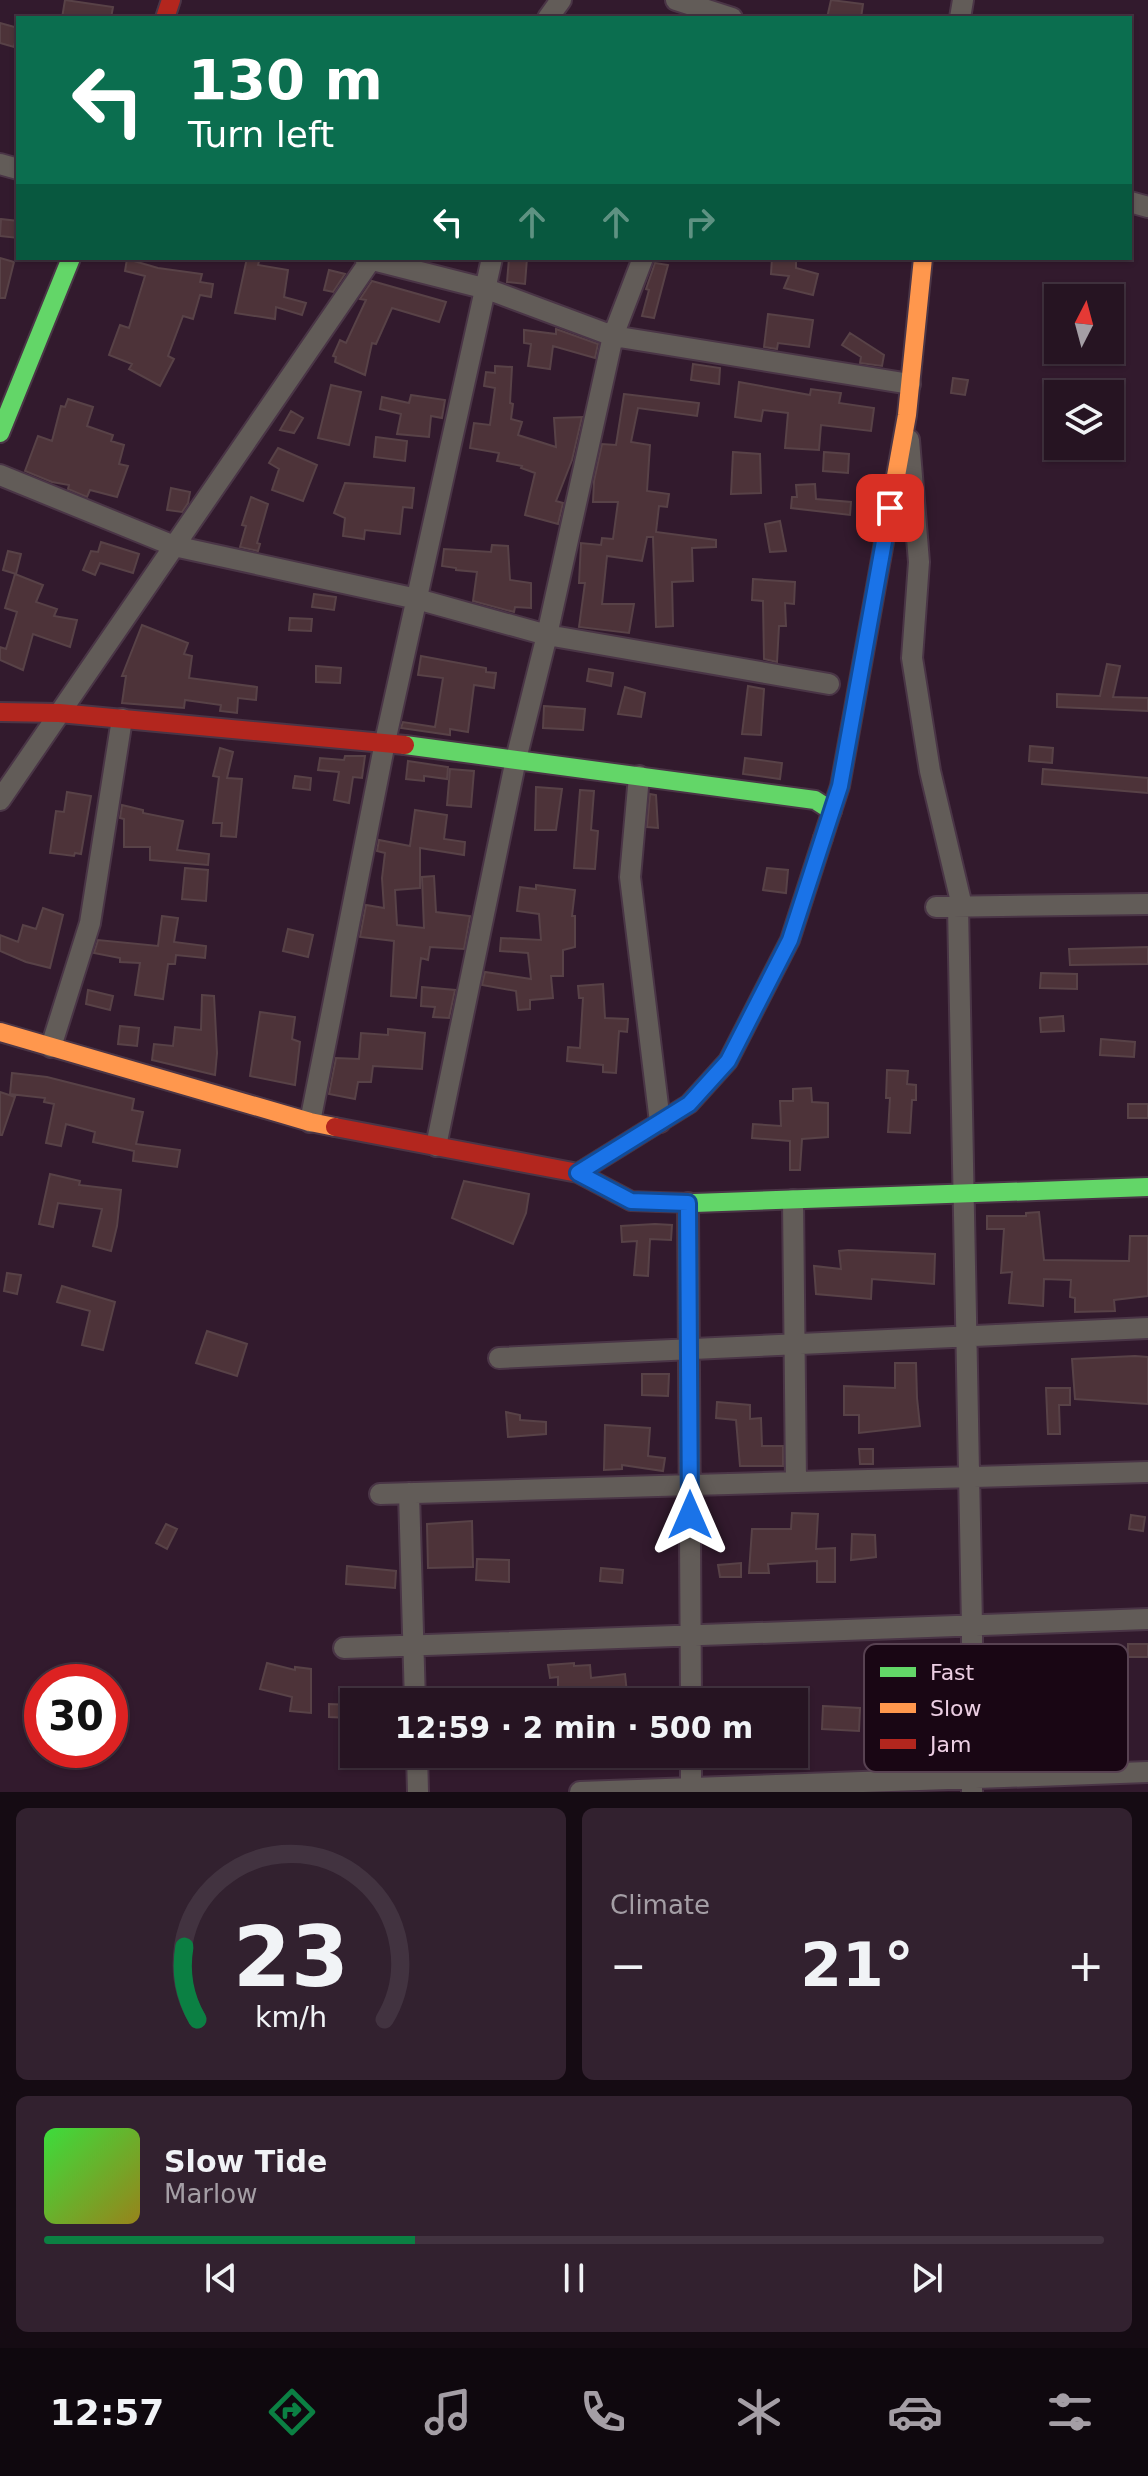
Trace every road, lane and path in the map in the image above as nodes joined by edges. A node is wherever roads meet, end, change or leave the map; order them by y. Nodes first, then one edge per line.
1 (676, 0) edge
2 (728, 16) edge
3 (70, 260) edge
4 (368, 260) edge
5 (373, 260) edge
6 (492, 260) edge
7 (642, 260) edge
8 (923, 260) edge
9 (487, 289) junction
10 (613, 336) junction
11 (910, 384) junction
12 (907, 415) junction
13 (0, 433) edge
14 (0, 475) edge
15 (174, 546) junction
16 (417, 599) junction
17 (547, 635) junction
18 (829, 684) dead end
19 (0, 712) edge
20 (59, 713) junction
21 (122, 719) junction
22 (385, 742) junction
23 (516, 759) junction
24 (639, 776) junction
25 (0, 800) edge
26 (832, 811) junction
27 (1148, 904) edge
28 (960, 906) junction
29 (936, 907) dead end
30 (0, 1032) edge
31 (51, 1047) junction
32 (310, 1122) junction
33 (660, 1122) junction
34 (436, 1146) junction
35 (578, 1173) junction
36 (1148, 1187) edge
37 (963, 1194) junction
38 (793, 1200) junction
39 (688, 1203) junction
40 (1148, 1328) edge
41 (966, 1336) junction
42 (795, 1344) junction
43 (689, 1349) junction
44 (499, 1358) dead end
45 (1148, 1472) edge
46 (969, 1477) junction
47 (796, 1482) junction
48 (690, 1485) junction
49 (409, 1493) junction
50 (380, 1494) dead end
51 (1148, 1619) edge
52 (972, 1626) junction
53 (690, 1636) junction
54 (972, 1644) edge
55 (413, 1646) junction
56 (344, 1648) dead end
57 (414, 1688) edge
58 (691, 1688) edge
59 (417, 1768) edge
60 (691, 1768) edge
61 (1148, 1772) edge
62 (972, 1785) edge
63 (691, 1790) edge
64 (418, 1792) edge
65 (580, 1792) edge

1 - 2 street
3 - 13 street
4 - 15 street
5 - 9 street
6 - 9 street
7 - 10 street
8 - 11 street
9 - 10 street
9 - 16 street
10 - 11 street
10 - 17 street
11 - 12 street
12 - 26 street
12 - 28 street
14 - 15 street
15 - 16 street
15 - 20 street
16 - 17 street
16 - 22 street
17 - 18 street
17 - 23 street
19 - 20 street
20 - 21 street
20 - 25 street
21 - 22 street
21 - 31 street
22 - 23 street
22 - 32 street
23 - 24 street
23 - 34 street
24 - 26 street
24 - 33 street
26 - 33 street
27 - 28 street
28 - 29 street
28 - 37 street
30 - 31 street
31 - 32 street
32 - 34 street
33 - 35 street
34 - 35 street
35 - 39 street
36 - 37 street
37 - 38 street
37 - 41 street
38 - 39 street
38 - 42 street
39 - 43 street
40 - 41 street
41 - 42 street
41 - 46 street
42 - 43 street
42 - 47 street
43 - 44 street
43 - 48 street
45 - 46 street
46 - 47 street
46 - 52 street
47 - 48 street
48 - 49 street
48 - 53 street
49 - 50 street
49 - 55 street
51 - 52 street
52 - 53 street
52 - 54 street
53 - 55 street
53 - 58 street
55 - 56 street
55 - 57 street
59 - 64 street
60 - 63 street
61 - 62 street
62 - 63 street
63 - 65 street

